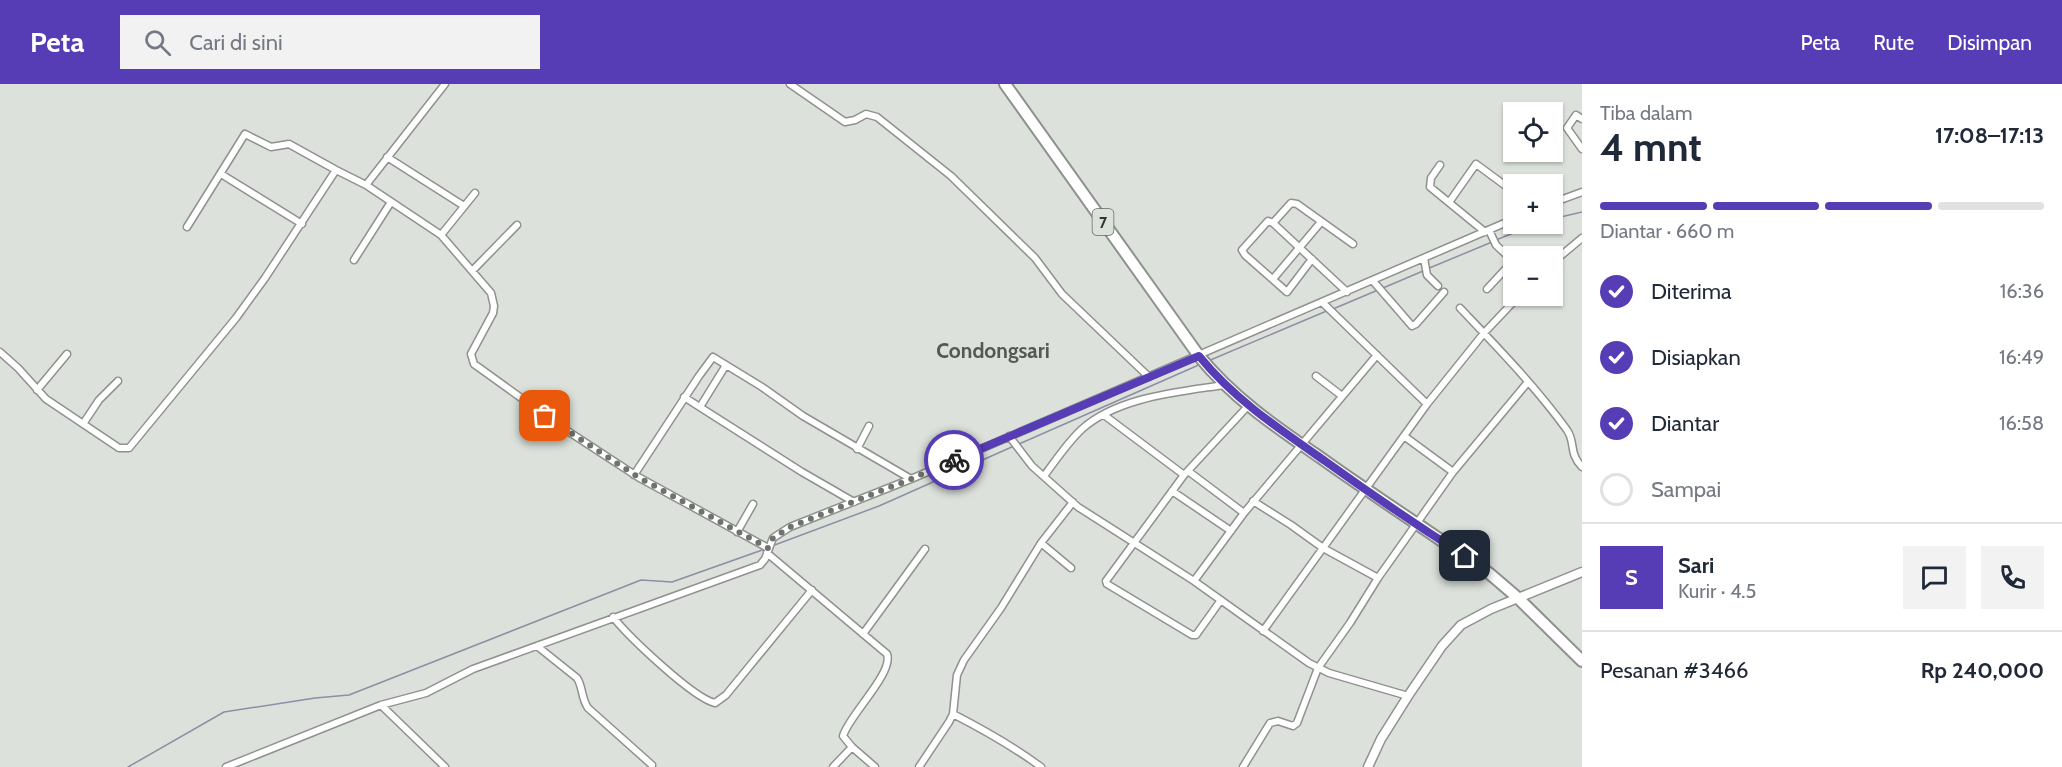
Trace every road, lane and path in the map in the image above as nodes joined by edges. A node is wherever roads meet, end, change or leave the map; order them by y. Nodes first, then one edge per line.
1 (445, 84) edge
2 (790, 84) edge
3 (1005, 84) edge
4 (1582, 119) edge
5 (1582, 148) edge
6 (387, 157) junction
7 (1440, 165) dead end
8 (336, 171) junction
9 (221, 174) junction
10 (1503, 184) edge
11 (366, 185) junction
12 (1582, 192) edge
13 (475, 193) dead end
14 (1563, 199) edge
15 (1450, 201) junction
16 (391, 202) junction
17 (464, 206) junction
18 (1321, 222) junction
19 (1273, 223) junction
20 (302, 224) junction
21 (1503, 224) edge
22 (517, 225) dead end
23 (186, 227) dead end
24 (1487, 231) junction
25 (441, 236) junction
26 (1582, 238) edge
27 (1353, 244) dead end
28 (1299, 248) junction
29 (1503, 252) edge
30 (1563, 254) edge
31 (354, 260) dead end
32 (1312, 260) junction
33 (1424, 261) junction
34 (472, 271) junction
35 (1503, 272) edge
36 (1274, 279) junction
37 (1372, 280) junction
38 (1438, 286) dead end
39 (1487, 289) dead end
40 (1347, 292) junction
41 (1444, 292) dead end
42 (1323, 303) junction
43 (1510, 306) edge
44 (1460, 308) dead end
45 (1484, 333) junction
46 (0, 352) edge
47 (67, 354) dead end
48 (1377, 355) junction
49 (1202, 360) junction
50 (726, 365) junction
51 (1316, 376) dead end
52 (1149, 377) junction
53 (118, 381) dead end
54 (1528, 382) junction
55 (1224, 385) junction
56 (37, 390) junction
57 (1342, 396) junction
58 (684, 397) junction
59 (1427, 404) junction
60 (1248, 406) junction
61 (700, 407) junction
62 (1104, 416) junction
63 (83, 424) junction
64 (869, 426) dead end
65 (1009, 436) junction
66 (1404, 436) junction
67 (1301, 445) junction
68 (856, 449) junction
69 (1582, 467) edge
70 (1453, 472) junction
71 (1186, 473) junction
72 (634, 475) junction
73 (1044, 476) junction
74 (911, 479) junction
75 (1366, 490) junction
76 (1172, 491) junction
77 (1254, 501) junction
78 (854, 502) junction
79 (1073, 502) junction
80 (753, 504) dead end
81 (1244, 513) junction
82 (1416, 524) junction
83 (1231, 531) junction
84 (737, 532) junction
85 (1041, 543) junction
86 (1134, 543) junction
87 (1323, 548) junction
88 (925, 549) dead end
89 (768, 550) junction
90 (1071, 568) dead end
91 (1582, 572) edge
92 (1378, 578) junction
93 (1194, 581) junction
94 (812, 590) junction
95 (1518, 598) junction
96 (1221, 600) junction
97 (613, 617) junction
98 (1263, 631) junction
99 (863, 634) junction
100 (537, 646) junction
101 (1582, 661) edge
102 (1318, 668) junction
103 (1408, 696) junction
104 (381, 705) junction
105 (952, 714) junction
106 (852, 747) junction
107 (652, 765) dead end
108 (226, 767) edge
109 (445, 767) edge
110 (833, 767) edge
111 (875, 767) edge
112 (919, 767) edge
113 (1041, 767) edge
114 (1243, 767) edge
115 (1368, 767) edge

1 - 6 street
2 - 52 street
3 - 49 highway, 7
4 - 5 street
6 - 11 street
6 - 17 street
7 - 15 street
8 - 9 street
8 - 11 street
8 - 20 street
9 - 20 street
9 - 23 street
10 - 15 street
11 - 16 street
12 - 14 street
13 - 17 street
15 - 24 street
16 - 25 street
16 - 31 street
17 - 25 street
18 - 19 street
18 - 27 street
18 - 28 street
19 - 28 street
19 - 36 street
20 - 63 street
21 - 24 street
22 - 34 street
24 - 29 street
24 - 33 street
25 - 34 street
26 - 30 street
28 - 32 street
28 - 36 street
32 - 36 street
32 - 40 street
33 - 37 street
33 - 38 street
34 - 72 street
35 - 39 street
37 - 40 street
37 - 41 street
40 - 42 street
42 - 48 street
42 - 49 street
43 - 45 street
44 - 45 street
45 - 54 street
45 - 59 street
46 - 56 street
47 - 56 street
48 - 57 street
48 - 59 street
49 - 52 street
49 - 55 highway, 7
50 - 58 street
50 - 61 street
50 - 68 street
51 - 57 street
52 - 65 street
53 - 63 street
54 - 69 street
54 - 70 street
55 - 60 highway, 7
55 - 62 street
56 - 63 street
57 - 67 street
58 - 61 street
58 - 72 street
59 - 66 street
60 - 67 highway, 7
60 - 71 street
61 - 78 street
62 - 71 street
62 - 73 street
64 - 68 street
65 - 73 street
65 - 74 street
66 - 70 street
66 - 75 street
67 - 75 highway, 7
67 - 77 street
68 - 74 street
70 - 82 street
71 - 76 street
71 - 81 street
72 - 84 street
73 - 79 street
74 - 78 street
75 - 82 highway, 7
75 - 87 street
76 - 83 street
76 - 86 street
77 - 81 street
77 - 87 street
78 - 89 street
79 - 85 street
79 - 86 street
80 - 84 street
81 - 83 street
82 - 92 street
82 - 95 highway, 7
83 - 93 street
84 - 89 street
85 - 90 street
85 - 105 street
86 - 93 street
86 - 96 street
87 - 92 street
87 - 98 street
88 - 99 street
89 - 94 street
89 - 97 street
91 - 95 main road
92 - 102 street
93 - 96 street
94 - 97 street
94 - 99 street
95 - 101 highway, 7
95 - 103 main road
96 - 98 street
97 - 100 street
98 - 102 street
99 - 106 street
100 - 104 street
100 - 107 street
102 - 103 street
102 - 114 street
103 - 115 main road
104 - 108 street
104 - 109 street
105 - 112 street
105 - 113 street
106 - 110 street
106 - 111 street

